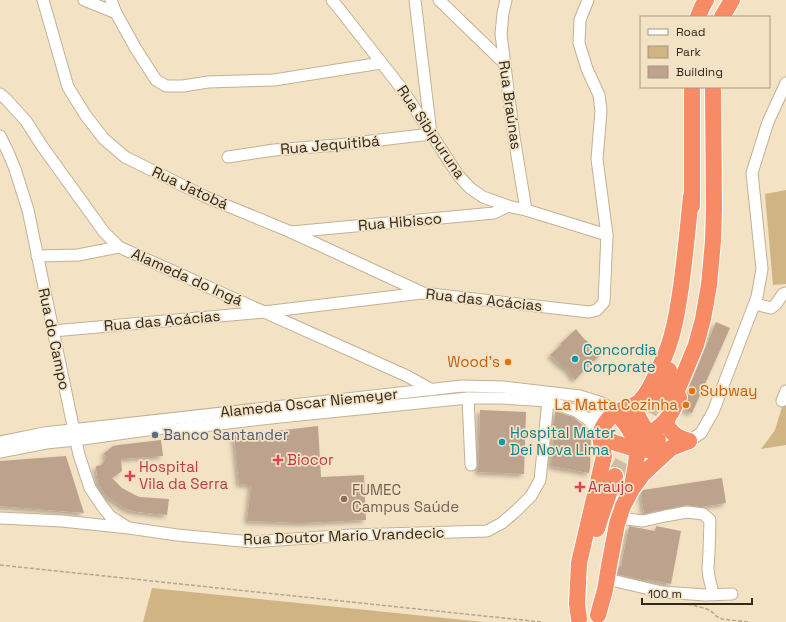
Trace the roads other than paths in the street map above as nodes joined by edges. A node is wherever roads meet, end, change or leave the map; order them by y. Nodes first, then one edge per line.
1 (43, 0) edge
2 (84, 0) edge
3 (111, 0) edge
4 (332, 0) edge
5 (415, 0) edge
6 (439, 0) edge
7 (506, 0) edge
8 (588, 0) edge
9 (706, 0) edge
10 (732, 0) edge
11 (116, 13) junction
12 (698, 16) edge
13 (723, 16) edge
14 (381, 63) junction
15 (504, 63) junction
16 (786, 83) edge
17 (692, 88) edge
18 (713, 88) edge
19 (0, 94) edge
20 (431, 134) junction
21 (0, 136) edge
22 (228, 157) dead end
23 (691, 196) junction
24 (508, 206) junction
25 (526, 210) junction
26 (290, 232) junction
27 (606, 235) junction
28 (119, 247) junction
29 (37, 256) junction
30 (786, 292) edge
31 (422, 293) junction
32 (754, 304) junction
33 (264, 312) junction
34 (54, 331) junction
35 (432, 390) junction
36 (468, 398) junction
37 (548, 401) junction
38 (602, 404) junction
39 (633, 406) junction
40 (616, 412) junction
41 (666, 414) junction
42 (211, 419) junction
43 (589, 420) junction
44 (650, 434) junction
45 (74, 435) junction
46 (600, 436) junction
47 (689, 441) junction
48 (0, 442) edge
49 (634, 446) junction
50 (669, 450) junction
51 (0, 452) edge
52 (470, 465) dead end
53 (624, 482) junction
54 (0, 518) edge
55 (619, 518) junction
56 (129, 528) junction
57 (607, 579) junction
58 (713, 594) junction
59 (732, 594) dead end
60 (598, 619) edge
61 (578, 620) edge

1 - 26 street, Rua Jatobá
2 - 11 street
3 - 11 street
4 - 14 street, Rua Sibipuruna
5 - 20 street
6 - 15 street
7 - 15 street, Rua Braúnas
8 - 27 street, Rua das Acácias
9 - 12 highway
10 - 13 highway
11 - 14 street
14 - 20 street, Rua Sibipuruna
15 - 25 street, Rua Braúnas
16 - 32 street
17 - 23 highway
18 - 41 highway
19 - 28 street, Alameda do Ingá
20 - 22 street, Rua Jequitibá
20 - 24 street, Rua Sibipuruna
21 - 29 street, Rua do Campo
23 - 39 highway
23 - 41 highway
24 - 25 street, Rua Sibipuruna
24 - 26 street, Rua Hibisco
25 - 27 street, Rua Sibipuruna
26 - 31 street, Rua Jatobá
27 - 31 street, Rua das Acácias
28 - 29 street
28 - 33 street, Alameda do Ingá
29 - 34 street, Rua do Campo
30 - 32 street
31 - 33 street, Rua das Acácias
32 - 47 street
33 - 34 street, Rua das Acácias
33 - 35 street, Alameda do Ingá
34 - 45 street, Rua do Campo
35 - 38 street, Alameda Oscar Niemeyer
35 - 42 street, Alameda Oscar Niemeyer
36 - 37 street, Alameda Oscar Niemeyer
36 - 42 street, Alameda Oscar Niemeyer
36 - 52 street
37 - 43 street, Alameda Oscar Niemeyer
37 - 56 street, Rua Doutor Mario Vrandecic
38 - 40 street, Alameda Oscar Niemeyer
38 - 43 street
39 - 40 highway
39 - 41 highway
39 - 44 highway
40 - 46 highway
40 - 49 highway
41 - 44 highway
41 - 47 highway
41 - 50 highway
42 - 45 street, Alameda Oscar Niemeyer
43 - 46 street, Alameda Oscar Niemeyer
44 - 49 highway
44 - 50 highway
45 - 48 street, Alameda Oscar Niemeyer
45 - 51 street, Alameda Oscar Niemeyer
45 - 56 street, Rua do Campo
46 - 49 highway
46 - 61 highway
47 - 50 highway
49 - 50 highway
49 - 53 highway
50 - 53 highway
53 - 55 highway
53 - 60 highway
53 - 61 highway
54 - 56 street, Rua Doutor Mario Vrandecic
55 - 57 highway
55 - 58 street
57 - 58 street
57 - 60 highway
58 - 59 street

